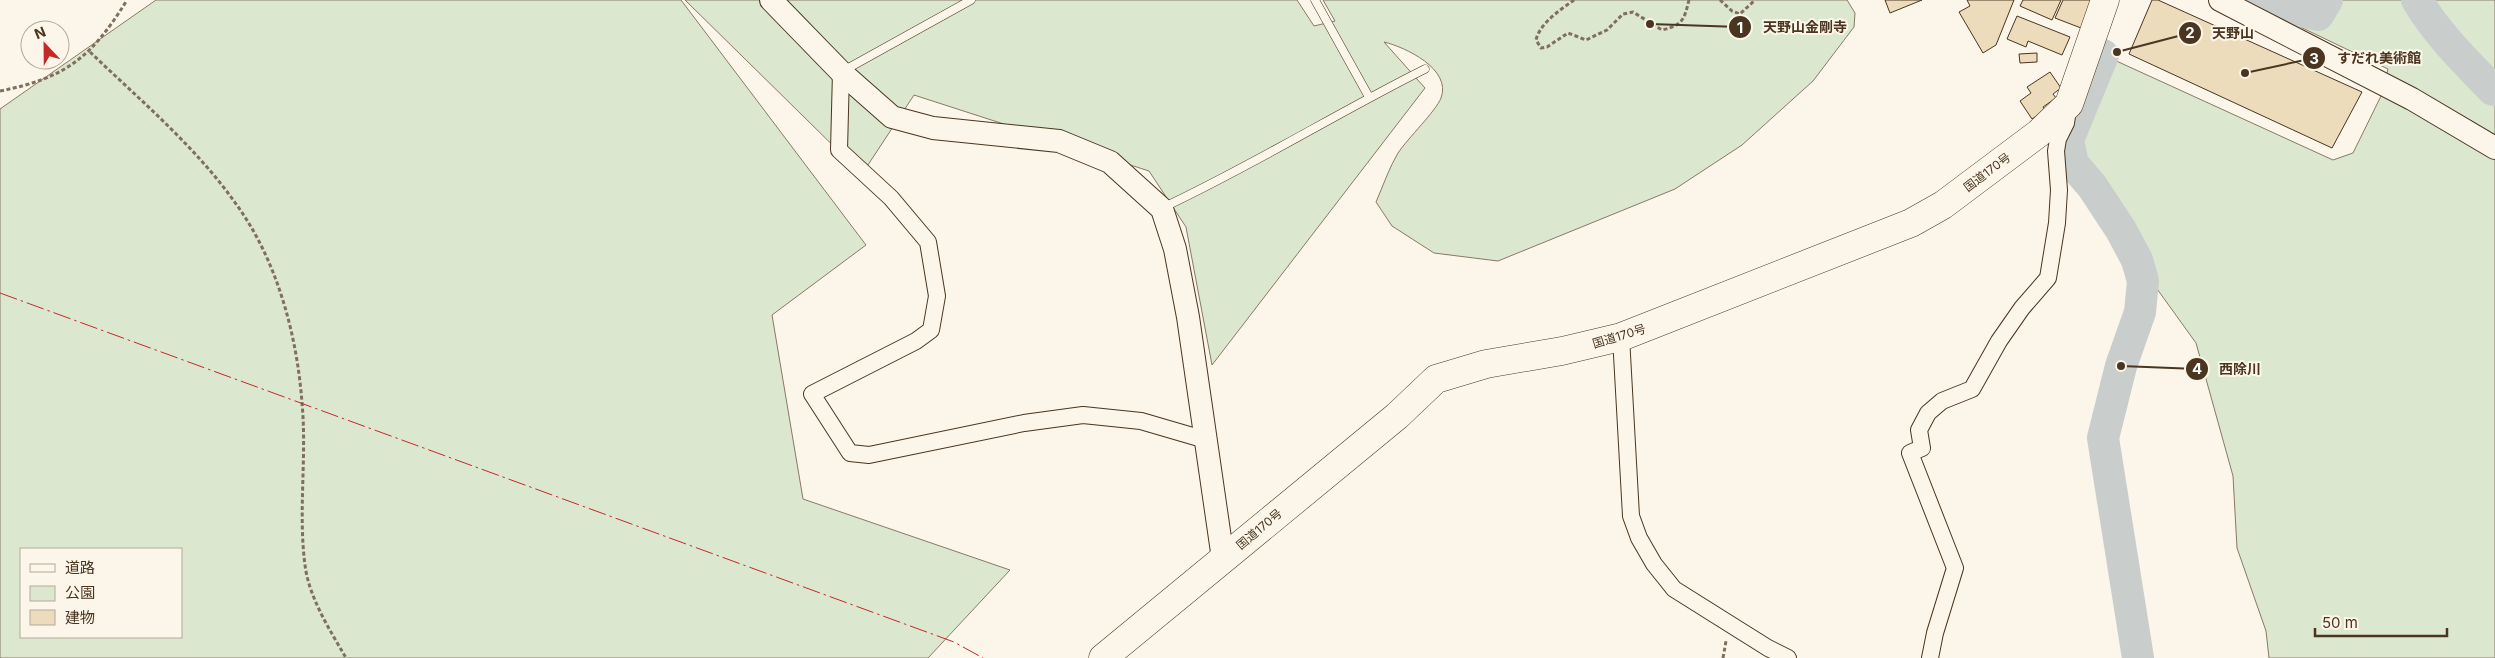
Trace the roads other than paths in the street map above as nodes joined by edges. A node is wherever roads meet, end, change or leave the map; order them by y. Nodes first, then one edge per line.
1 (771, 0) edge
2 (971, 0) edge
3 (1315, 0) edge
4 (2105, 0) edge
5 (2220, 0) edge
6 (1426, 69) dead end
7 (841, 72) junction
8 (1368, 97) junction
9 (2069, 104) junction
10 (2495, 148) edge
11 (1162, 209) junction
12 (1621, 337) junction
13 (1206, 440) junction
14 (1223, 559) junction
15 (1103, 658) edge
16 (1788, 658) edge
17 (1930, 658) edge

1 - 7 street
2 - 7 lane
3 - 8 lane
4 - 9 highway, 国道170号
5 - 10 street
6 - 8 lane
7 - 11 street
7 - 13 street
8 - 11 lane
9 - 12 highway, 国道170号
9 - 17 street
11 - 13 street
12 - 14 highway, 国道170号
12 - 16 street
13 - 14 street
14 - 15 highway, 国道170号

